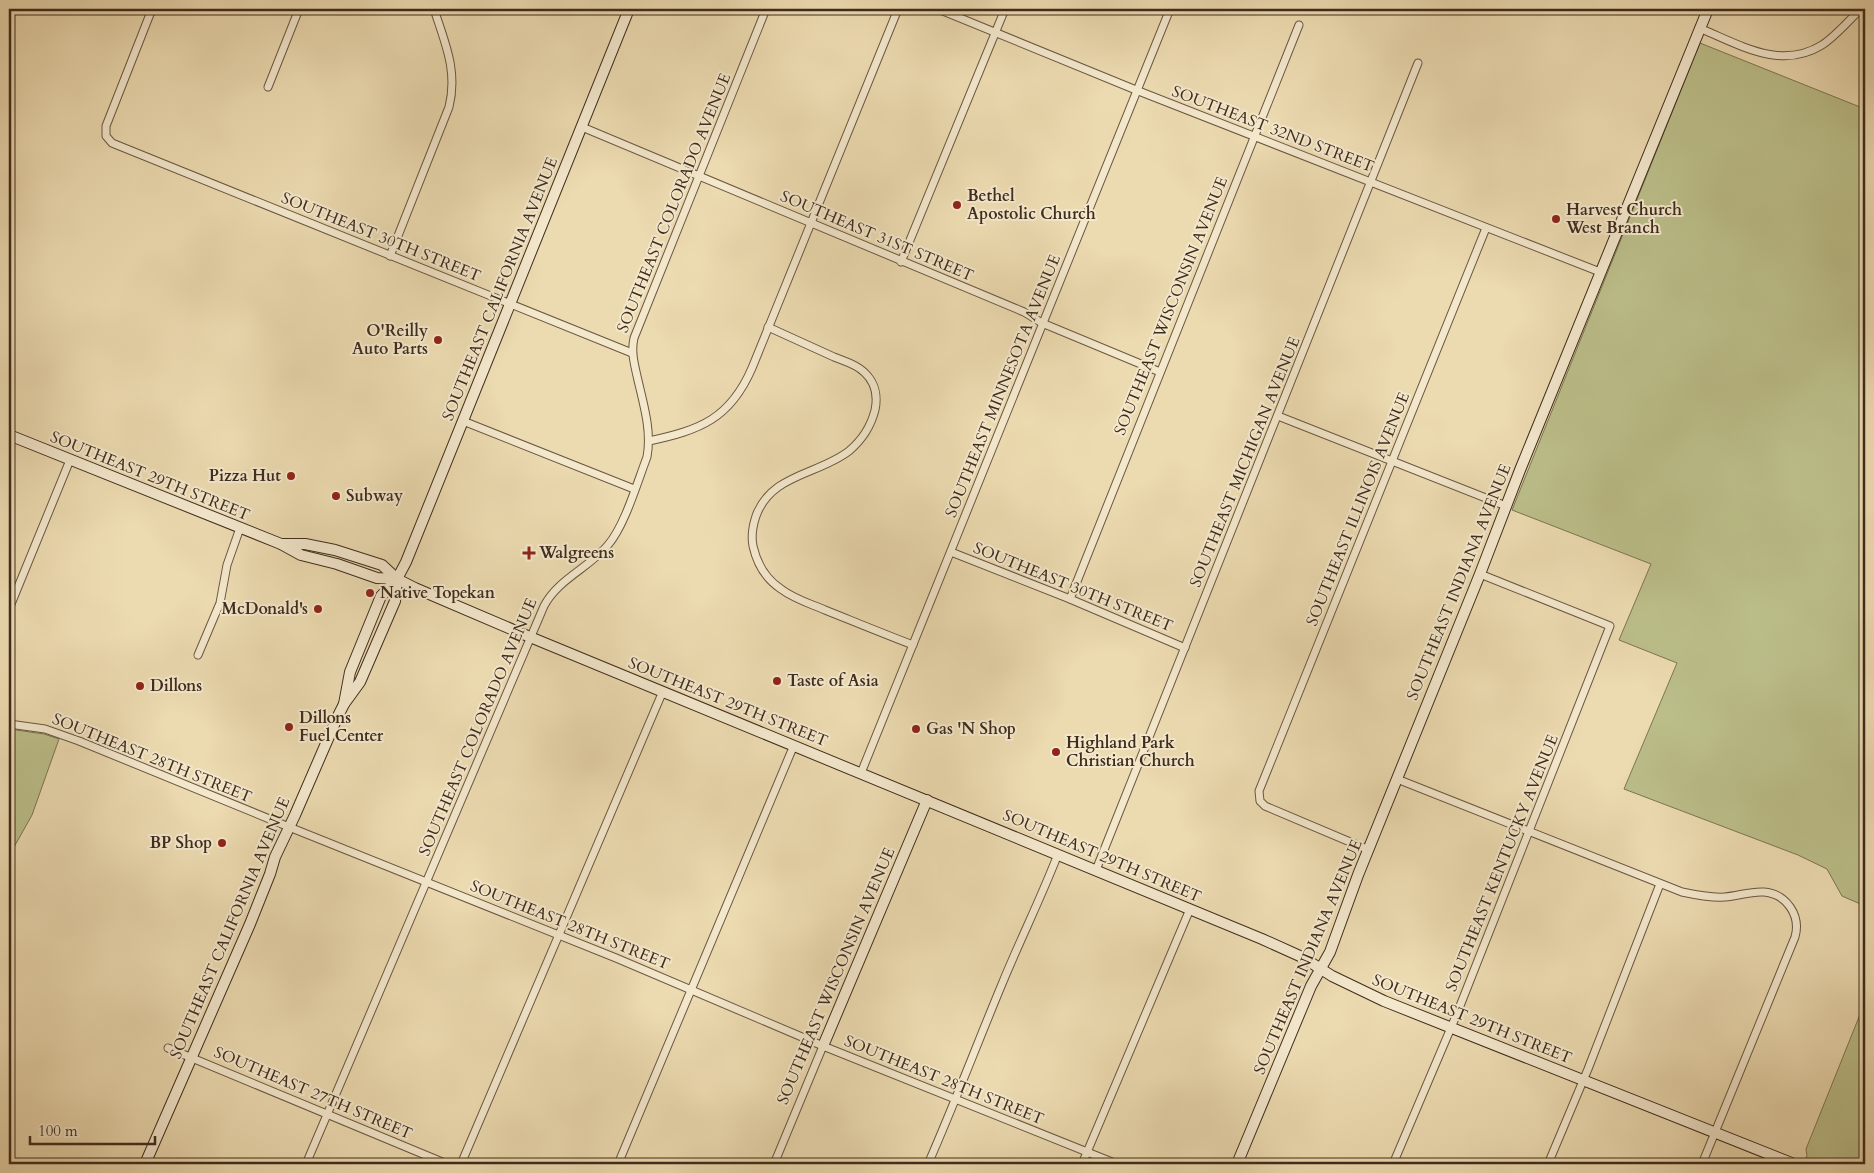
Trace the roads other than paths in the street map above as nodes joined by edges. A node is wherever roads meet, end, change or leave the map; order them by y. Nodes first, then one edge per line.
1 (152, 9) edge
2 (299, 9) edge
3 (434, 9) edge
4 (629, 9) edge
5 (766, 9) edge
6 (898, 9) edge
7 (938, 9) edge
8 (1005, 9) edge
9 (1170, 9) edge
10 (1708, 9) edge
11 (1862, 9) edge
12 (1865, 12) edge
13 (1299, 25) dead end
14 (1699, 28) junction
15 (996, 32) junction
16 (1418, 63) dead end
17 (268, 87) dead end
18 (1136, 90) junction
19 (582, 127) junction
20 (1255, 136) junction
21 (698, 177) junction
22 (1370, 182) junction
23 (811, 224) junction
24 (1486, 228) junction
25 (390, 256) junction
26 (901, 262) junction
27 (1600, 272) junction
28 (510, 304) junction
29 (1042, 323) junction
30 (768, 328) junction
31 (632, 353) junction
32 (1160, 372) junction
33 (1278, 416) junction
34 (463, 421) junction
35 (9, 435) edge
36 (650, 441) junction
37 (70, 460) junction
38 (1392, 462) junction
39 (634, 489) junction
40 (1506, 506) junction
41 (240, 528) junction
42 (951, 552) junction
43 (1480, 574) junction
44 (397, 579) junction
45 (1070, 599) junction
46 (9, 609) edge
47 (530, 637) junction
48 (913, 645) junction
49 (1185, 648) junction
50 (198, 655) dead end
51 (663, 691) junction
52 (344, 704) junction
53 (9, 724) edge
54 (794, 745) junction
55 (861, 773) junction
56 (1397, 779) junction
57 (927, 800) junction
58 (288, 827) junction
59 (1528, 832) junction
60 (1369, 850) junction
61 (1058, 854) junction
62 (1096, 870) junction
63 (426, 881) junction
64 (1660, 884) junction
65 (1190, 909) junction
66 (560, 935) junction
67 (1320, 969) junction
68 (691, 989) junction
69 (1450, 1027) junction
70 (823, 1046) junction
71 (168, 1048) dead end
72 (191, 1058) junction
73 (1583, 1081) junction
74 (956, 1099) junction
75 (328, 1115) junction
76 (1716, 1133) junction
77 (1087, 1152) junction
78 (145, 1164) edge
79 (306, 1164) edge
80 (447, 1164) edge
81 (461, 1164) edge
82 (618, 1164) edge
83 (774, 1164) edge
84 (928, 1164) edge
85 (1082, 1164) edge
86 (1117, 1164) edge
87 (1237, 1164) edge
88 (1393, 1164) edge
89 (1548, 1164) edge
90 (1702, 1164) edge
91 (1794, 1164) edge

1 - 25 street, SOUTHEAST 30TH STREET
2 - 17 street
3 - 25 street
4 - 19 main road, SOUTHEAST CALIFORNIA AVENUE
5 - 21 street, SOUTHEAST COLORADO AVENUE
6 - 23 street
7 - 15 street, SOUTHEAST 32ND STREET
8 - 15 street
9 - 18 street, SOUTHEAST MINNESOTA AVENUE
10 - 14 main road, SOUTHEAST INDIANA AVENUE
11 - 12 street
11 - 14 street
13 - 20 street, SOUTHEAST WISCONSIN AVENUE
14 - 27 main road, SOUTHEAST INDIANA AVENUE
15 - 18 street, SOUTHEAST 32ND STREET
15 - 26 street
16 - 22 street, SOUTHEAST MICHIGAN AVENUE
18 - 20 street, SOUTHEAST 32ND STREET
18 - 29 street, SOUTHEAST MINNESOTA AVENUE
19 - 21 street, SOUTHEAST 31ST STREET
19 - 28 main road, SOUTHEAST CALIFORNIA AVENUE
20 - 22 street, SOUTHEAST 32ND STREET
20 - 32 street, SOUTHEAST WISCONSIN AVENUE
21 - 23 street, SOUTHEAST 31ST STREET
21 - 31 street, SOUTHEAST COLORADO AVENUE
22 - 24 street, SOUTHEAST 32ND STREET
22 - 33 street, SOUTHEAST MICHIGAN AVENUE
23 - 26 street, SOUTHEAST 31ST STREET
23 - 30 street
24 - 27 street, SOUTHEAST 32ND STREET
24 - 38 street, SOUTHEAST ILLINOIS AVENUE
25 - 28 street, SOUTHEAST 30TH STREET
26 - 29 street, SOUTHEAST 31ST STREET
27 - 40 main road, SOUTHEAST INDIANA AVENUE
28 - 31 street, SOUTHEAST 30TH STREET
28 - 34 main road, SOUTHEAST CALIFORNIA AVENUE
29 - 32 street, SOUTHEAST 31ST STREET
29 - 42 street, SOUTHEAST MINNESOTA AVENUE
30 - 36 street
30 - 48 street
31 - 36 street, SOUTHEAST COLORADO AVENUE
32 - 45 street, SOUTHEAST WISCONSIN AVENUE
33 - 38 street
33 - 49 street, SOUTHEAST MICHIGAN AVENUE
34 - 39 street
34 - 44 main road, SOUTHEAST CALIFORNIA AVENUE
35 - 37 main road, SOUTHEAST 29TH STREET
36 - 39 street, SOUTHEAST COLORADO AVENUE
37 - 41 main road, SOUTHEAST 29TH STREET
37 - 46 street
38 - 40 street
38 - 60 street, SOUTHEAST ILLINOIS AVENUE
39 - 47 street, SOUTHEAST COLORADO AVENUE
40 - 43 main road, SOUTHEAST INDIANA AVENUE
41 - 44 main road, SOUTHEAST 29TH STREET
41 - 50 street
42 - 45 street, SOUTHEAST 30TH STREET
42 - 48 street, SOUTHEAST MINNESOTA AVENUE
43 - 56 main road, SOUTHEAST INDIANA AVENUE
43 - 59 street, SOUTHEAST KENTUCKY AVENUE
44 - 47 main road, SOUTHEAST 29TH STREET
44 - 52 main road, SOUTHEAST CALIFORNIA AVENUE
44 - 52 main road, SOUTHEAST CALIFORNIA AVENUE
45 - 49 street, SOUTHEAST 30TH STREET
47 - 51 main road, SOUTHEAST 29TH STREET
47 - 63 street, SOUTHEAST COLORADO AVENUE
48 - 55 street, SOUTHEAST MINNESOTA AVENUE
49 - 62 street, SOUTHEAST MICHIGAN AVENUE
51 - 54 main road, SOUTHEAST 29TH STREET
51 - 66 street
52 - 58 main road, SOUTHEAST CALIFORNIA AVENUE
53 - 58 street, SOUTHEAST 28TH STREET
54 - 55 main road, SOUTHEAST 29TH STREET
54 - 68 street
55 - 57 main road, SOUTHEAST 29TH STREET
56 - 59 street
56 - 60 main road, SOUTHEAST INDIANA AVENUE
57 - 61 main road, SOUTHEAST 29TH STREET
57 - 70 main road, SOUTHEAST WISCONSIN AVENUE
58 - 63 street, SOUTHEAST 28TH STREET
58 - 72 main road, SOUTHEAST CALIFORNIA AVENUE
59 - 64 street
59 - 69 street, SOUTHEAST KENTUCKY AVENUE
60 - 67 main road, SOUTHEAST INDIANA AVENUE
61 - 62 main road, SOUTHEAST 29TH STREET
61 - 74 street
62 - 65 main road, SOUTHEAST 29TH STREET
63 - 66 street, SOUTHEAST 28TH STREET
63 - 75 street, SOUTHEAST COLORADO AVENUE
64 - 73 street
64 - 76 street
65 - 67 main road, SOUTHEAST 29TH STREET
65 - 77 street
66 - 68 street, SOUTHEAST 28TH STREET
66 - 81 street
67 - 69 main road, SOUTHEAST 29TH STREET
67 - 87 main road, SOUTHEAST INDIANA AVENUE
68 - 70 street, SOUTHEAST 28TH STREET
68 - 82 street
69 - 73 main road, SOUTHEAST 29TH STREET
69 - 88 street, SOUTHEAST KENTUCKY AVENUE
70 - 74 street, SOUTHEAST 28TH STREET
70 - 83 street, SOUTHEAST WISCONSIN AVENUE
71 - 72 street, SOUTHEAST 27TH STREET
72 - 75 street, SOUTHEAST 27TH STREET
72 - 78 main road, SOUTHEAST CALIFORNIA AVENUE
73 - 76 main road, SOUTHEAST 29TH STREET
73 - 89 street
74 - 77 street, SOUTHEAST 28TH STREET
74 - 84 street
75 - 79 street, SOUTHEAST COLORADO AVENUE
75 - 80 street, SOUTHEAST 27TH STREET
76 - 90 street
76 - 91 main road, SOUTHEAST 29TH STREET
77 - 85 street
77 - 86 street, SOUTHEAST 28TH STREET

